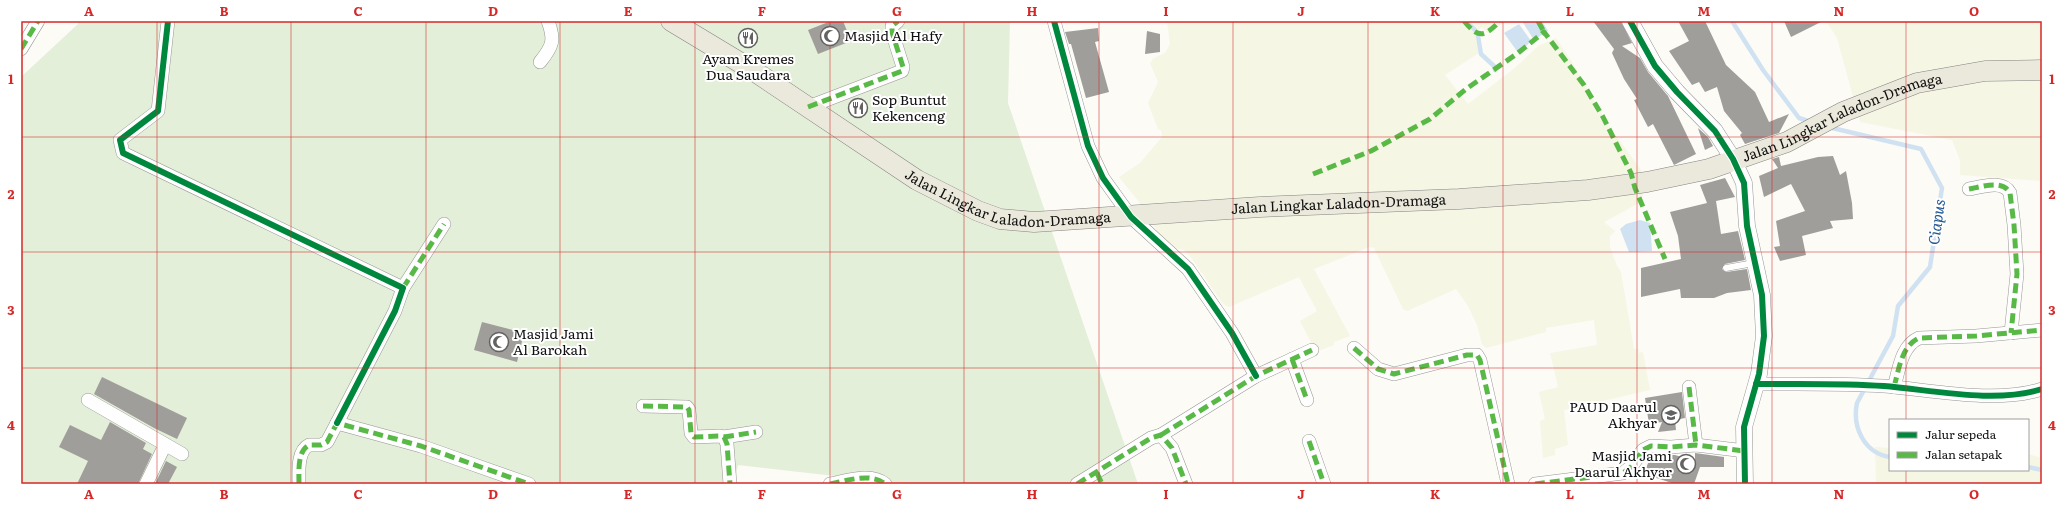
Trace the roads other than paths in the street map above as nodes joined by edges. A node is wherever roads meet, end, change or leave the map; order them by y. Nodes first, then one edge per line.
1 (38, 21) edge
2 (168, 21) edge
3 (548, 21) edge
4 (671, 21) edge
5 (898, 21) edge
6 (1054, 21) edge
7 (1630, 21) edge
8 (21, 49) edge
9 (540, 62) dead end
10 (2042, 70) edge
11 (808, 107) junction
12 (1734, 161) junction
13 (1969, 189) dead end
14 (1131, 217) junction
15 (444, 224) dead end
16 (1754, 263) junction
17 (1726, 268) dead end
18 (403, 288) junction
19 (2042, 330) edge
20 (2011, 333) junction
21 (1354, 348) dead end
22 (1312, 350) dead end
23 (1292, 359) junction
24 (1256, 376) junction
25 (1756, 384) junction
26 (1689, 387) dead end
27 (1889, 387) junction
28 (2042, 389) edge
29 (88, 400) dead end
30 (1307, 400) dead end
31 (643, 406) dead end
32 (337, 423) junction
33 (756, 432) dead end
34 (1161, 435) junction
35 (724, 437) junction
36 (1309, 441) dead end
37 (165, 445) junction
38 (1696, 445) junction
39 (1745, 451) junction
40 (182, 454) dead end
41 (1100, 478) edge
42 (146, 484) edge
43 (299, 484) edge
44 (529, 484) edge
45 (730, 484) edge
46 (830, 484) edge
47 (885, 484) edge
48 (1077, 484) edge
49 (1186, 484) edge
50 (1324, 484) edge
51 (1508, 484) edge
52 (1535, 484) edge
53 (1745, 484) edge

1 - 8 street
2 - 18 street
3 - 9 street
4 - 11 main road, Jalan Lingkar Laladon-Dramaga
5 - 11 street
6 - 14 street
7 - 12 street
10 - 12 main road, Jalan Lingkar Laladon-Dramaga
11 - 14 main road, Jalan Lingkar Laladon-Dramaga
12 - 14 main road, Jalan Lingkar Laladon-Dramaga
12 - 16 street
13 - 20 street
14 - 24 street
15 - 18 street
16 - 17 lane
16 - 25 street
18 - 32 street
19 - 20 street
20 - 27 street
21 - 51 street
22 - 23 street
23 - 24 street
23 - 30 street
24 - 34 street
25 - 27 street
25 - 39 street
26 - 38 street
27 - 28 street
29 - 37 street
31 - 35 street
32 - 43 street
32 - 44 street
33 - 35 street
34 - 41 street
34 - 49 street
35 - 45 street
36 - 50 street
37 - 40 street
37 - 42 street
38 - 39 street
38 - 52 street
39 - 53 street
41 - 48 street
46 - 47 street

